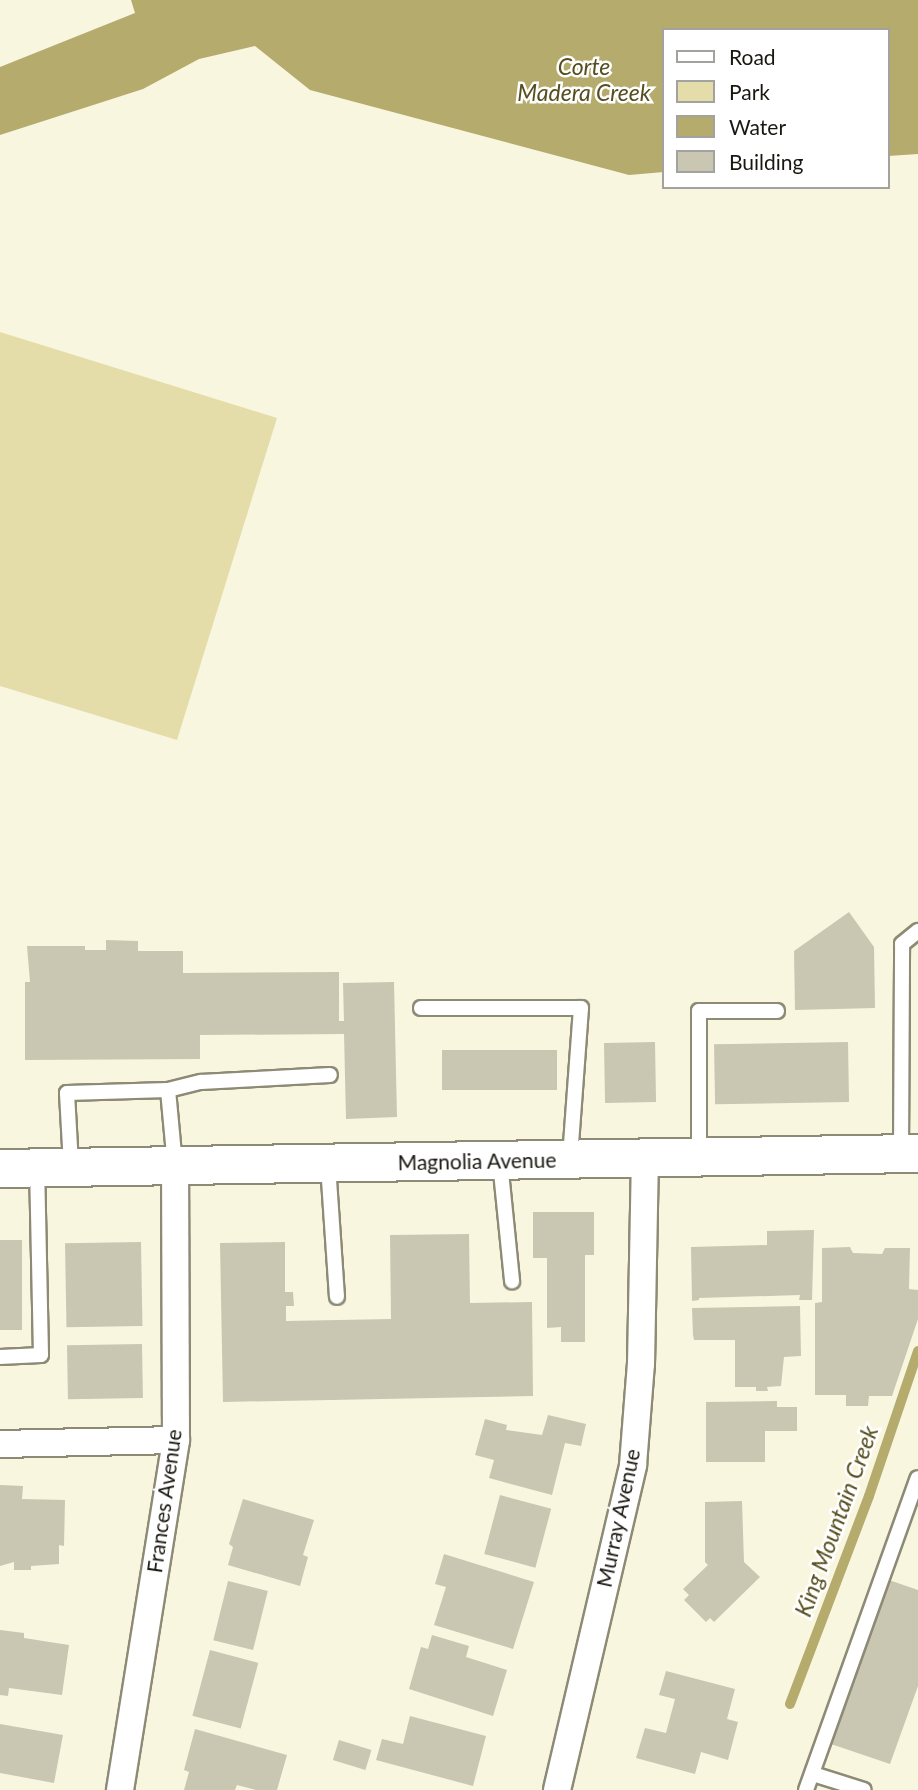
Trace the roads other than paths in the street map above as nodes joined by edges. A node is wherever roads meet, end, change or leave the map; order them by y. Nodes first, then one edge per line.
1 (918, 931) edge
2 (421, 1008) dead end
3 (777, 1011) dead end
4 (330, 1075) dead end
5 (168, 1090) junction
6 (909, 1154) edge
7 (699, 1157) junction
8 (645, 1158) junction
9 (570, 1159) junction
10 (500, 1161) junction
11 (328, 1163) junction
12 (54, 1167) junction
13 (175, 1167) junction
14 (0, 1168) edge
15 (512, 1281) dead end
16 (337, 1297) dead end
17 (0, 1357) edge
18 (176, 1440) junction
19 (0, 1444) edge
20 (918, 1478) edge
21 (813, 1774) junction
22 (120, 1790) edge
23 (557, 1790) edge
24 (806, 1790) edge
25 (864, 1790) edge

1 - 6 lane
2 - 9 lane
3 - 7 lane
4 - 5 lane
5 - 12 lane
5 - 13 lane
6 - 7 main road, Magnolia Avenue
7 - 8 main road, Magnolia Avenue
8 - 9 main road, Magnolia Avenue
8 - 23 street, Murray Avenue
9 - 10 main road, Magnolia Avenue
10 - 11 main road, Magnolia Avenue
10 - 15 lane
11 - 13 main road, Magnolia Avenue
11 - 16 lane
12 - 13 main road, Magnolia Avenue
12 - 14 main road, Magnolia Avenue
12 - 17 lane
13 - 18 street, Frances Avenue
18 - 19 street
18 - 22 street, Frances Avenue
20 - 21 lane
21 - 24 lane
21 - 25 lane

